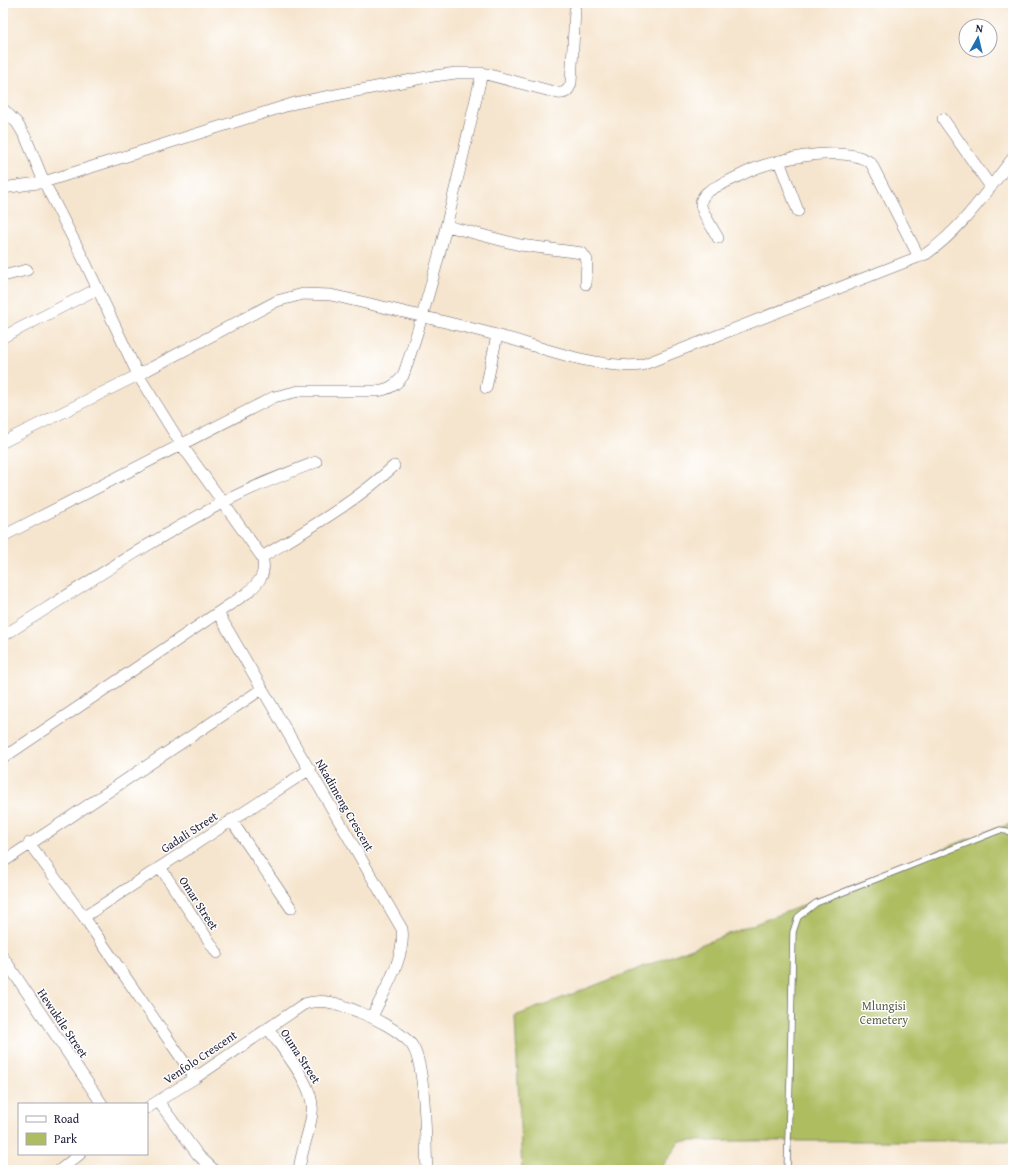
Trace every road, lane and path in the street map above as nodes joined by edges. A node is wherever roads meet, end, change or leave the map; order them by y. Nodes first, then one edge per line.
1 (575, 10) dead end
2 (482, 73) junction
3 (3, 109) edge
4 (943, 119) dead end
5 (1013, 158) edge
6 (779, 162) junction
7 (44, 182) junction
8 (991, 187) junction
9 (3, 188) edge
10 (798, 211) dead end
11 (447, 226) junction
12 (718, 238) dead end
13 (919, 257) junction
14 (27, 270) dead end
15 (3, 276) edge
16 (586, 284) dead end
17 (97, 290) junction
18 (422, 316) junction
19 (497, 335) junction
20 (3, 337) edge
21 (138, 375) junction
22 (486, 388) dead end
23 (3, 442) edge
24 (181, 444) junction
25 (316, 462) dead end
26 (394, 466) dead end
27 (223, 502) junction
28 (3, 536) edge
29 (262, 557) junction
30 (218, 613) junction
31 (3, 636) edge
32 (262, 689) junction
33 (3, 758) edge
34 (310, 769) junction
35 (231, 820) junction
36 (1013, 832) edge
37 (30, 843) junction
38 (3, 862) edge
39 (160, 867) junction
40 (291, 908) dead end
41 (84, 917) junction
42 (217, 953) dead end
43 (5, 963) edge
44 (372, 1017) junction
45 (268, 1028) junction
46 (195, 1078) junction
47 (158, 1101) junction
48 (101, 1103) edge
49 (148, 1107) edge
50 (79, 1155) edge
51 (60, 1170) edge
52 (214, 1170) edge
53 (299, 1170) edge
54 (427, 1170) edge
55 (786, 1170) edge

1 - 2 street
2 - 7 street
2 - 11 street
3 - 7 street
4 - 8 street
5 - 8 street
6 - 10 street
6 - 12 street
6 - 13 street
7 - 9 street
7 - 17 street
8 - 13 street
11 - 16 street
11 - 18 street
13 - 19 street
14 - 15 street
17 - 20 street
17 - 21 street
18 - 19 street
18 - 21 street
18 - 24 street
19 - 22 street
21 - 23 street
21 - 24 street
24 - 27 street
24 - 28 street
25 - 27 street
26 - 29 street
27 - 29 street
27 - 31 street
29 - 30 street
30 - 32 street, Nkadimeng Crescent
30 - 33 street
32 - 34 street, Nkadimeng Crescent
32 - 37 street
34 - 35 street, Gadali Street
34 - 44 street, Nkadimeng Crescent
35 - 39 street, Gadali Street
35 - 40 street
36 - 55 lane
37 - 38 street
37 - 41 street
39 - 41 street, Gadali Street
39 - 42 street, Omar Street
41 - 46 street
43 - 48 street, Hewukile Street
44 - 45 street, Venfolo Crescent
44 - 54 street, Venfolo Crescent
45 - 46 street, Venfolo Crescent
45 - 53 street, Ouma Street
46 - 47 street, Venfolo Crescent
47 - 49 street, Venfolo Crescent
47 - 52 street
50 - 51 street

